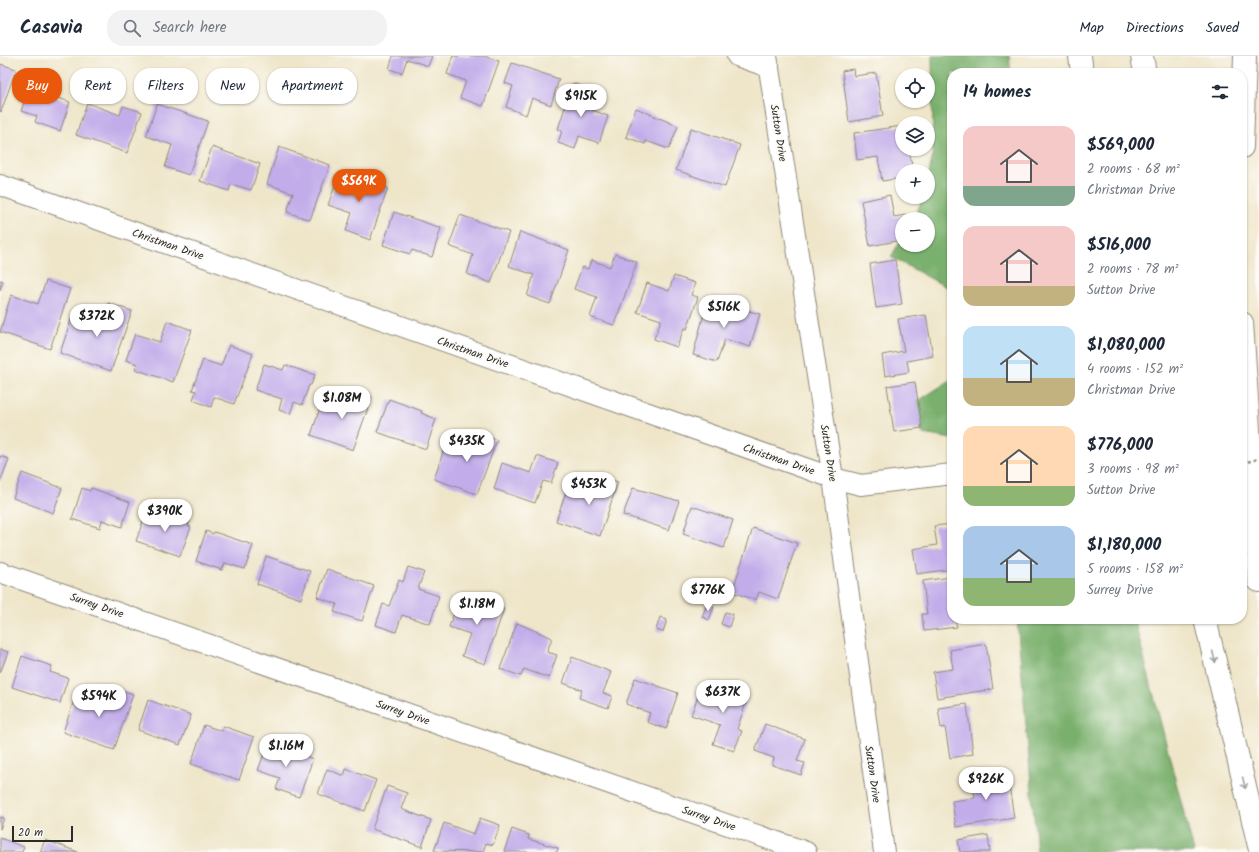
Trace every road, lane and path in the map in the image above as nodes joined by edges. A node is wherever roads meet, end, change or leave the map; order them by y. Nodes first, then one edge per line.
1 (737, 56) edge
2 (1080, 56) edge
3 (1142, 56) edge
4 (1244, 56) edge
5 (768, 61) edge
6 (1081, 68) edge
7 (1144, 68) edge
8 (1244, 68) edge
9 (0, 185) edge
10 (1247, 399) edge
11 (1259, 459) edge
12 (1247, 462) edge
13 (947, 475) edge
14 (833, 478) junction
15 (1247, 537) edge
16 (0, 572) edge
17 (1259, 581) edge
18 (1259, 591) edge
19 (1206, 624) edge
20 (1259, 846) edge
21 (806, 852) edge
22 (884, 852) edge

1 - 5 street
2 - 6 highway
3 - 7 highway
4 - 8 highway
5 - 14 street, Sutton Drive
9 - 14 street, Christman Drive
10 - 17 highway
11 - 12 path, bridge
13 - 14 street, Christman Drive
14 - 22 street, Sutton Drive
15 - 18 highway
16 - 21 street, Surrey Drive
19 -> 20 highway

